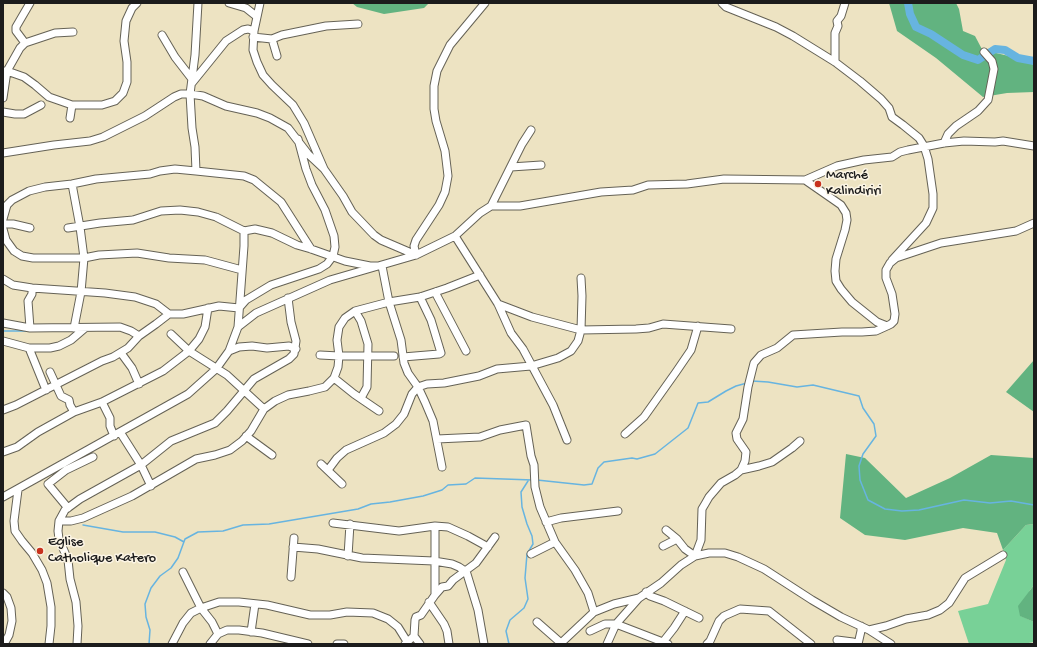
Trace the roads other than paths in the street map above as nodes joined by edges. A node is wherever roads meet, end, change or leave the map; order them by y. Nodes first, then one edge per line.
1 (30, 3) edge
2 (138, 3) edge
3 (198, 3) edge
4 (229, 3) edge
5 (260, 3) edge
6 (485, 3) edge
7 (722, 3) edge
8 (845, 3) edge
9 (256, 16) junction
10 (358, 24) dead end
11 (73, 32) dead end
12 (254, 34) junction
13 (162, 35) dead end
14 (272, 39) junction
15 (25, 43) junction
16 (984, 52) dead end
17 (277, 56) dead end
18 (835, 62) junction
19 (5, 71) edge
20 (191, 82) junction
21 (190, 94) junction
22 (3, 98) edge
23 (41, 105) dead end
24 (72, 105) junction
25 (3, 112) edge
26 (70, 118) dead end
27 (531, 130) dead end
28 (298, 139) junction
29 (944, 143) junction
30 (924, 146) junction
31 (1034, 146) edge
32 (3, 153) edge
33 (541, 165) dead end
34 (510, 167) junction
35 (324, 169) junction
36 (196, 171) junction
37 (805, 180) junction
38 (72, 184) junction
39 (491, 206) junction
40 (3, 219) edge
41 (1034, 223) edge
42 (3, 224) edge
43 (80, 227) junction
44 (30, 228) dead end
45 (68, 228) dead end
46 (3, 229) edge
47 (244, 231) junction
48 (455, 236) junction
49 (311, 248) junction
50 (416, 255) junction
51 (333, 256) junction
52 (84, 258) junction
53 (890, 263) junction
54 (382, 266) junction
55 (242, 270) junction
56 (480, 275) junction
57 (580, 278) dead end
58 (3, 279) edge
59 (32, 288) junction
60 (81, 292) junction
61 (435, 292) junction
62 (420, 297) junction
63 (288, 298) junction
64 (389, 302) junction
65 (498, 304) junction
66 (208, 308) junction
67 (239, 308) junction
68 (355, 311) junction
69 (169, 314) junction
70 (3, 323) edge
71 (698, 326) junction
72 (887, 326) junction
73 (238, 327) junction
74 (30, 328) junction
75 (74, 328) junction
76 (85, 328) junction
77 (731, 329) dead end
78 (581, 330) junction
79 (171, 334) dead end
80 (139, 336) junction
81 (3, 341) edge
82 (29, 348) junction
83 (296, 349) junction
84 (189, 351) junction
85 (229, 351) junction
86 (466, 351) dead end
87 (121, 353) junction
88 (320, 355) dead end
89 (339, 356) junction
90 (394, 356) dead end
91 (369, 357) junction
92 (403, 357) junction
93 (531, 366) junction
94 (216, 369) junction
95 (50, 372) dead end
96 (334, 378) junction
97 (139, 384) junction
98 (56, 385) junction
99 (418, 387) junction
100 (46, 390) junction
101 (244, 390) junction
102 (360, 398) junction
103 (102, 402) junction
104 (264, 409) junction
105 (3, 410) edge
106 (379, 411) dead end
107 (74, 412) junction
108 (117, 434) junction
109 (625, 434) dead end
110 (246, 436) junction
111 (437, 439) junction
112 (567, 440) dead end
113 (800, 441) dead end
114 (3, 452) edge
115 (272, 455) dead end
116 (93, 457) dead end
117 (321, 464) dead end
118 (141, 465) junction
119 (442, 467) dead end
120 (64, 468) junction
121 (328, 470) junction
122 (741, 470) junction
123 (342, 484) dead end
124 (151, 486) junction
125 (18, 490) junction
126 (3, 497) edge
127 (68, 508) junction
128 (618, 511) dead end
129 (59, 521) junction
130 (546, 522) junction
131 (333, 523) dead end
132 (350, 524) junction
133 (435, 526) junction
134 (666, 530) dead end
135 (495, 537) dead end
136 (294, 538) dead end
137 (677, 539) junction
138 (555, 542) junction
139 (663, 546) dead end
140 (293, 547) junction
141 (488, 547) junction
142 (531, 554) dead end
143 (1003, 555) dead end
144 (348, 556) junction
145 (695, 556) junction
146 (434, 562) junction
147 (465, 571) junction
148 (183, 572) dead end
149 (291, 576) dead end
150 (646, 592) junction
151 (3, 593) edge
152 (435, 595) junction
153 (639, 598) junction
154 (429, 602) junction
155 (255, 604) junction
156 (201, 608) junction
157 (685, 611) junction
158 (594, 612) junction
159 (699, 618) dead end
160 (537, 622) dead end
161 (616, 624) junction
162 (861, 626) junction
163 (870, 630) junction
164 (590, 631) dead end
165 (252, 632) junction
166 (218, 634) junction
167 (414, 636) junction
168 (836, 640) edge
169 (406, 643) edge
170 (665, 643) edge
171 (4, 644) edge
172 (49, 644) edge
173 (77, 644) edge
174 (172, 644) edge
175 (210, 644) edge
176 (308, 644) edge
177 (337, 644) edge
178 (344, 644) edge
179 (420, 644) edge
180 (449, 644) edge
181 (484, 644) edge
182 (561, 644) edge
183 (607, 644) edge
184 (707, 644) edge
185 (811, 644) edge
186 (858, 644) edge
187 (891, 644) edge

1 - 15 street
2 - 24 street
3 - 20 street
4 - 9 street
5 - 9 street
6 - 50 street
7 - 18 street
8 - 18 street
9 - 12 street
10 - 14 street
11 - 15 street
12 - 14 street
12 - 20 street
12 - 35 street
13 - 20 street
14 - 17 street
15 - 19 street
16 - 29 street
18 - 30 street
19 - 22 street
19 - 24 street
20 - 21 street
21 - 28 street
21 - 32 street
21 - 36 street
23 - 25 street
24 - 26 street
27 - 34 street
28 - 35 street
28 - 51 street
29 - 30 street
29 - 31 street
30 - 37 street
30 - 53 street
33 - 34 street
34 - 39 street
35 - 50 street
36 - 38 street
36 - 49 street
37 - 39 street
37 - 72 street
38 - 40 street
38 - 43 street
39 - 48 street
41 - 53 street
42 - 44 street
43 - 45 street
43 - 47 street
43 - 52 street
46 - 52 street
47 - 49 street
47 - 55 street
48 - 50 street
48 - 56 street
49 - 51 street
50 - 54 street
51 - 54 street
51 - 67 street
52 - 55 street
52 - 60 street
53 - 72 street
54 - 63 street
54 - 64 street
55 - 67 street
56 - 61 street
56 - 65 street
57 - 78 street
58 - 59 street
59 - 60 street
59 - 74 street
60 - 69 street
60 - 75 street
61 - 62 street
61 - 86 street
62 - 64 street
62 - 92 street
63 - 73 street
63 - 83 street
64 - 68 street
64 - 92 street
65 - 78 street
65 - 93 street
66 - 67 street
66 - 69 street
66 - 84 street
67 - 73 street
68 - 89 street
68 - 91 street
69 - 80 street
70 - 74 street
71 - 77 street
71 - 78 street
71 - 109 street
72 - 122 street
73 - 85 street
74 - 75 street
75 - 76 street
76 - 80 street
76 - 82 street
78 - 93 street
79 - 84 street
80 - 87 street
81 - 82 street
82 - 100 street
83 - 85 street
83 - 101 street
84 - 94 street
84 - 97 street
85 - 94 street
87 - 97 street
87 - 98 street
88 - 89 street
89 - 91 street
89 - 96 street
90 - 91 street
91 - 102 street
92 - 99 street
93 - 99 street
93 - 112 street
94 - 101 street
94 - 108 street
95 - 98 street
96 - 102 street
96 - 104 street
97 - 103 street
98 - 100 street
98 - 107 street
99 - 111 street
99 - 121 street
100 - 105 street
101 - 104 street
101 - 118 street
102 - 106 street
103 - 107 street
103 - 108 street
104 - 110 street
107 - 114 street
108 - 118 street
108 - 120 street
110 - 115 street
110 - 124 street
111 - 119 street
111 - 130 street
113 - 122 street
116 - 120 street
117 - 121 street
118 - 124 street
118 - 127 street
120 - 125 street
120 - 127 street
121 - 123 street
122 - 145 street
124 - 129 street
125 - 126 street
125 - 172 street
127 - 129 street
128 - 130 street
129 - 173 street
130 - 138 street
131 - 132 street
132 - 133 street
132 - 144 street
133 - 141 street
133 - 146 street
134 - 137 street
135 - 141 street
136 - 140 street
137 - 139 street
137 - 145 street
138 - 142 street
138 - 158 street
140 - 144 street
140 - 149 street
141 - 147 street
143 - 163 street
144 - 146 street
145 - 150 street
145 - 162 street
146 - 147 street
146 - 152 street
147 - 152 street
147 - 181 street
148 - 156 street
150 - 153 street
150 - 157 street
151 - 171 street
152 - 154 street
153 - 158 street
153 - 161 street
154 - 167 street
154 - 180 street
155 - 156 street
155 - 165 street
155 - 169 street
156 - 166 street
156 - 174 street
157 - 159 street
157 - 170 street
158 - 182 street
160 - 182 street
161 - 164 street
161 - 170 street
161 - 183 street
162 - 163 street
162 - 186 street
163 - 187 street
165 - 166 street
165 - 176 street
166 - 175 street
167 - 169 street
167 - 179 street
168 - 186 street
177 - 178 street
184 - 185 street

